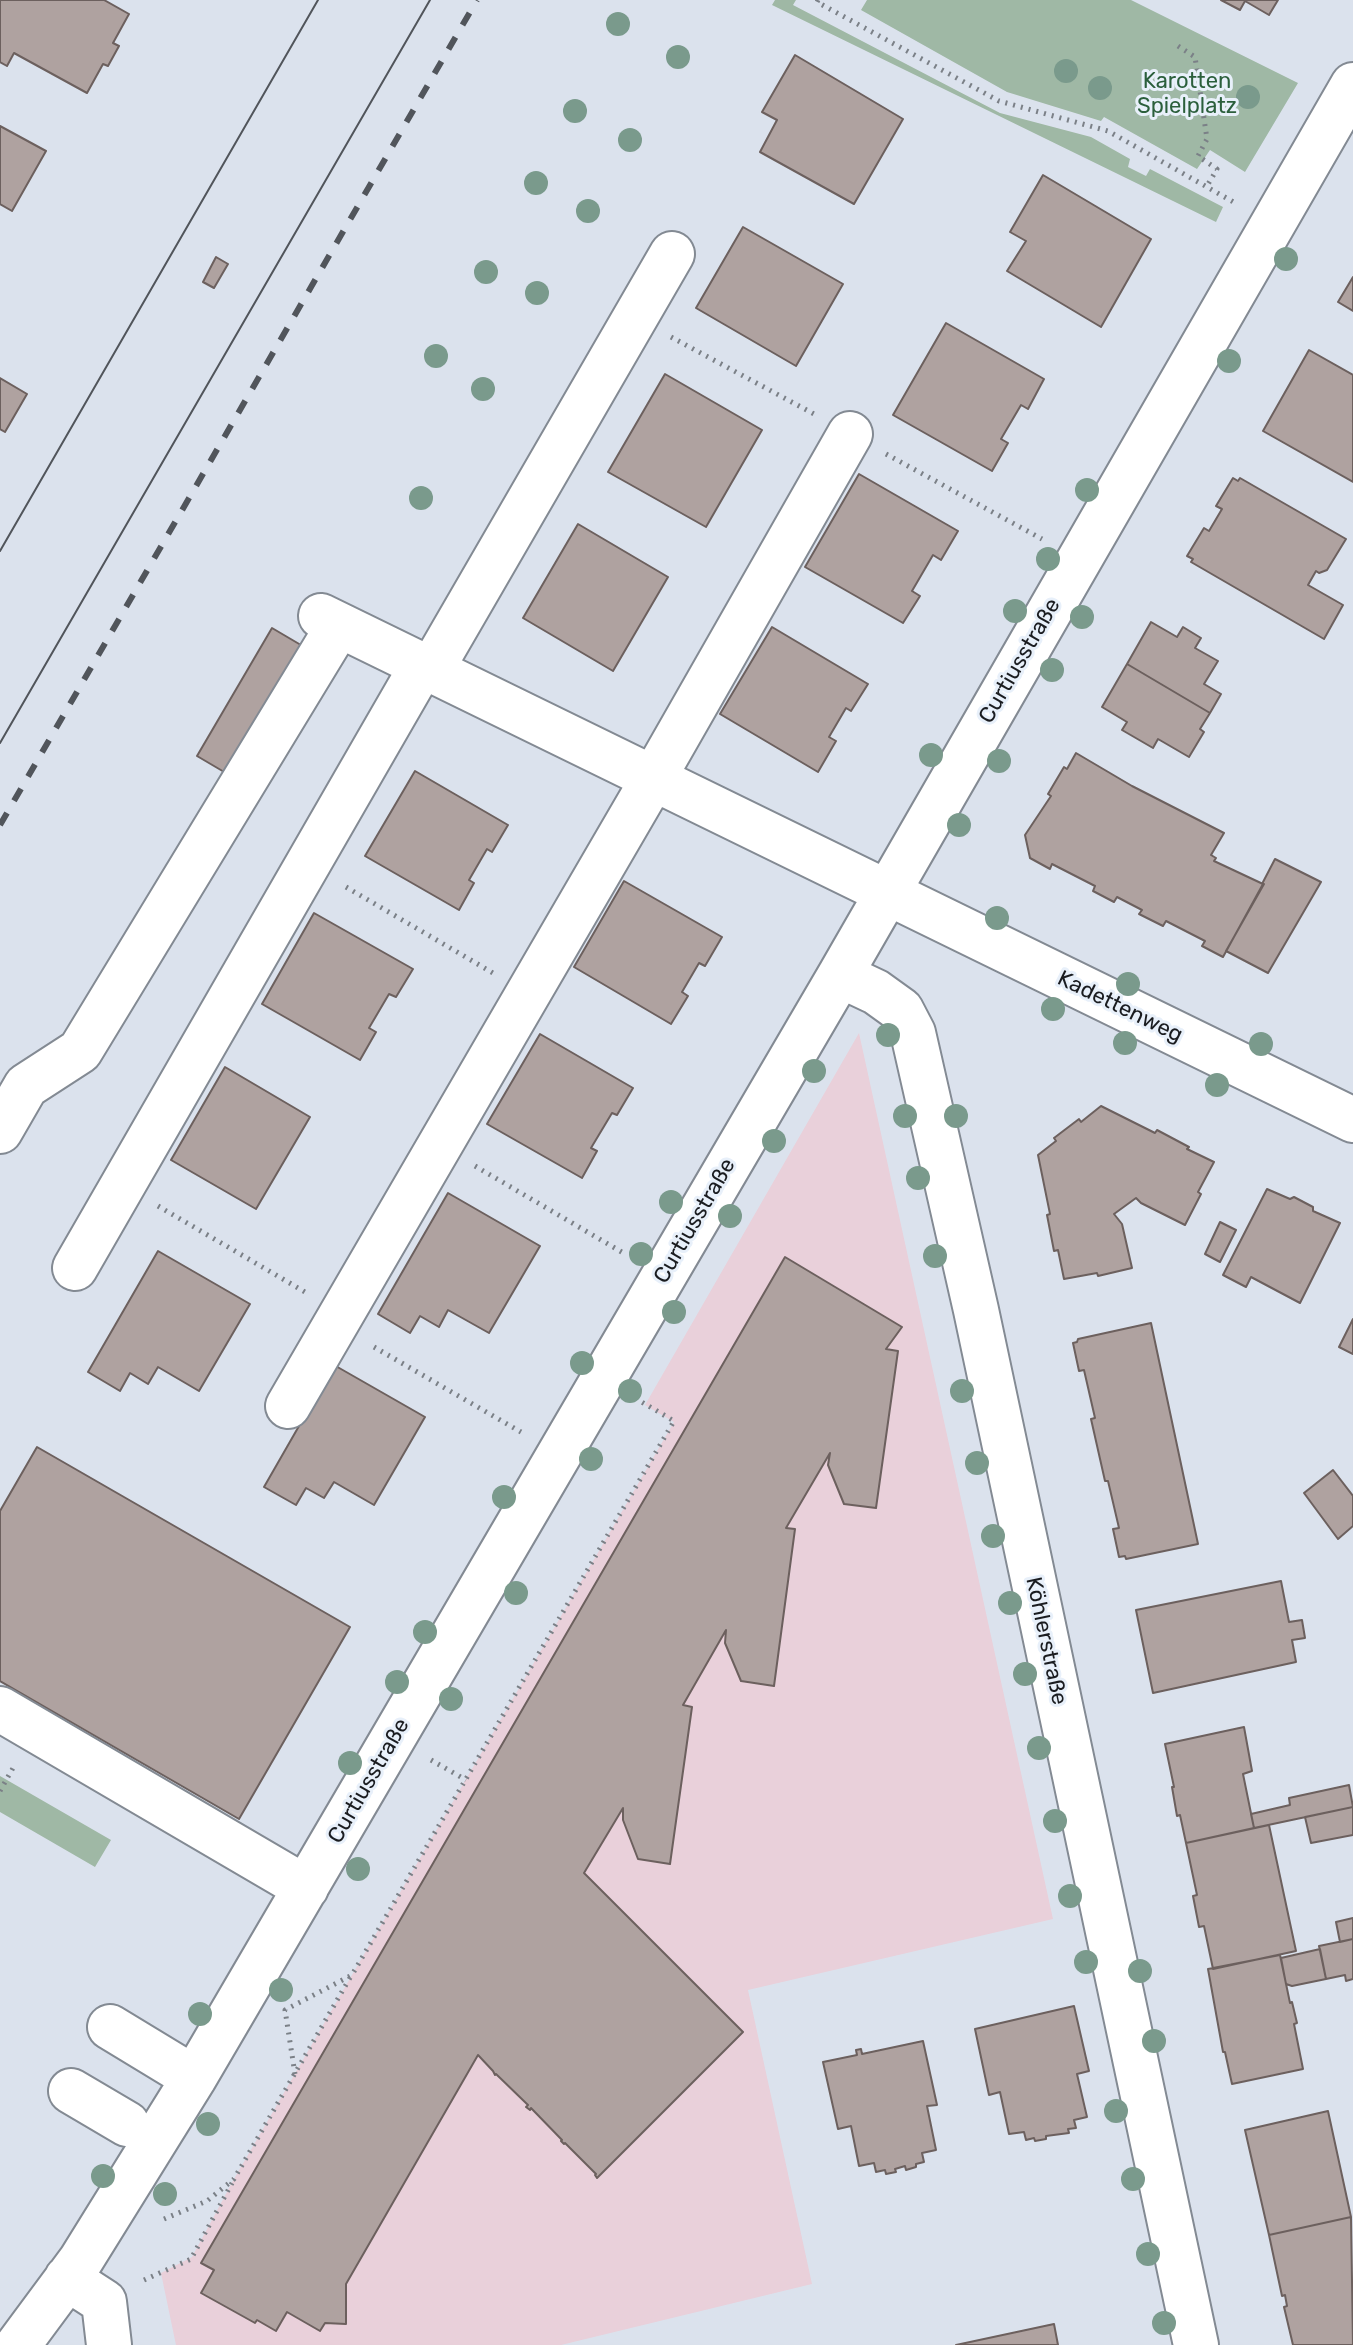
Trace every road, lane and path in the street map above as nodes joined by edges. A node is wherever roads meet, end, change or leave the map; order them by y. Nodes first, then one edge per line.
1 (818, 0) edge
2 (1178, 46) dead end
3 (1353, 85) edge
4 (1207, 186) junction
5 (1238, 204) dead end
6 (672, 254) dead end
7 (850, 434) dead end
8 (426, 668) junction
9 (653, 779) junction
10 (307, 865) junction
11 (887, 894) junction
12 (840, 975) junction
13 (528, 993) junction
14 (1353, 1120) edge
15 (0, 1131) edge
16 (440, 1145) junction
17 (123, 1185) junction
18 (629, 1256) dead end
19 (75, 1268) dead end
20 (339, 1319) junction
21 (639, 1401) dead end
22 (288, 1406) dead end
23 (525, 1435) dead end
24 (0, 1709) edge
25 (431, 1760) dead end
26 (466, 1780) junction
27 (306, 1888) junction
28 (352, 1975) junction
29 (110, 2027) dead end
30 (295, 2074) junction
31 (194, 2078) junction
32 (71, 2091) dead end
33 (127, 2124) dead end
34 (234, 2179) junction
35 (164, 2219) dead end
36 (67, 2278) junction
37 (144, 2280) dead end
38 (18, 2345) edge
39 (109, 2345) edge
40 (1196, 2345) edge

1 - 4 path
2 - 4 path
3 - 11 street, Curtiusstraße
4 - 5 path
6 - 8 street
7 - 9 street
8 - 9 street, Kadettenweg
8 - 10 street
8 - 15 street, Kadettenweg
9 - 11 street, Kadettenweg
9 - 13 street
10 - 13 path
10 - 17 street
11 - 12 street, Curtiusstraße
11 - 14 street, Kadettenweg
12 - 27 street, Curtiusstraße
12 - 40 street, Köhlerstraße
13 - 16 street
16 - 18 path
16 - 20 street
17 - 19 street
17 - 20 path
20 - 22 street
20 - 23 path
21 - 26 path
24 - 27 street
25 - 26 path
26 - 28 path
27 - 31 street, Curtiusstraße
28 - 30 path
28 - 30 path
29 - 31 street
30 - 34 path
31 - 36 street, Curtiusstraße
32 - 33 street
34 - 35 path
34 - 37 path
36 - 38 street, Curtiusstraße
36 - 39 street

